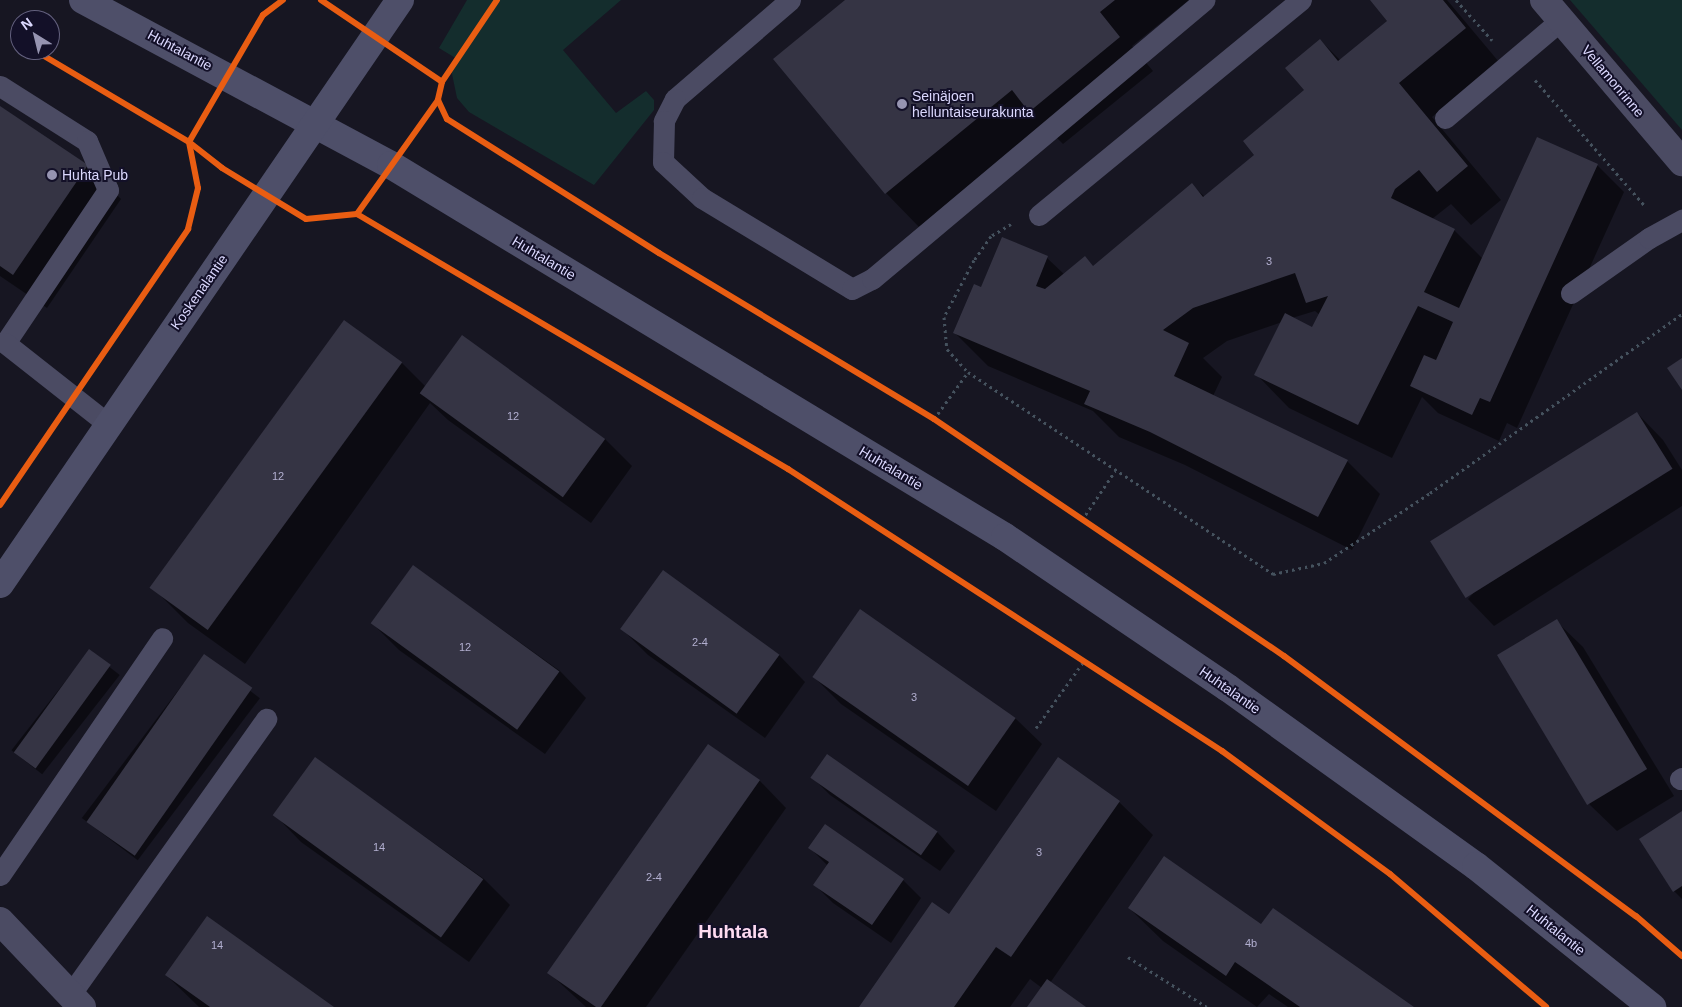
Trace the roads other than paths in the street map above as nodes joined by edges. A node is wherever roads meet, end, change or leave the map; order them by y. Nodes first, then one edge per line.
1 (83, 0) edge
2 (400, 0) edge
3 (790, 0) edge
4 (1204, 0) edge
5 (1301, 0) edge
6 (1552, 10) edge
7 (0, 86) edge
8 (1445, 118) dead end
9 (315, 123) junction
10 (1682, 162) edge
11 (1039, 215) road end
12 (1673, 224) edge
13 (1571, 293) dead end
14 (3, 347) edge
15 (108, 424) junction
16 (0, 584) edge
17 (162, 638) dead end
18 (266, 718) dead end
19 (0, 875) edge
20 (0, 921) edge
21 (76, 1001) edge
22 (1652, 1007) edge

1 - 9 main road, Huhtalantie
2 - 9 main road, Koskenalantie
3 - 4 lane
5 - 11 lane
6 - 8 lane
6 - 10 street, Vellamonrinne
7 - 14 lane
9 - 15 main road, Koskenalantie
9 - 22 main road, Huhtalantie
12 - 13 lane
14 - 15 lane
15 - 16 main road, Koskenalantie
17 - 19 lane
18 - 21 lane
20 - 21 street

